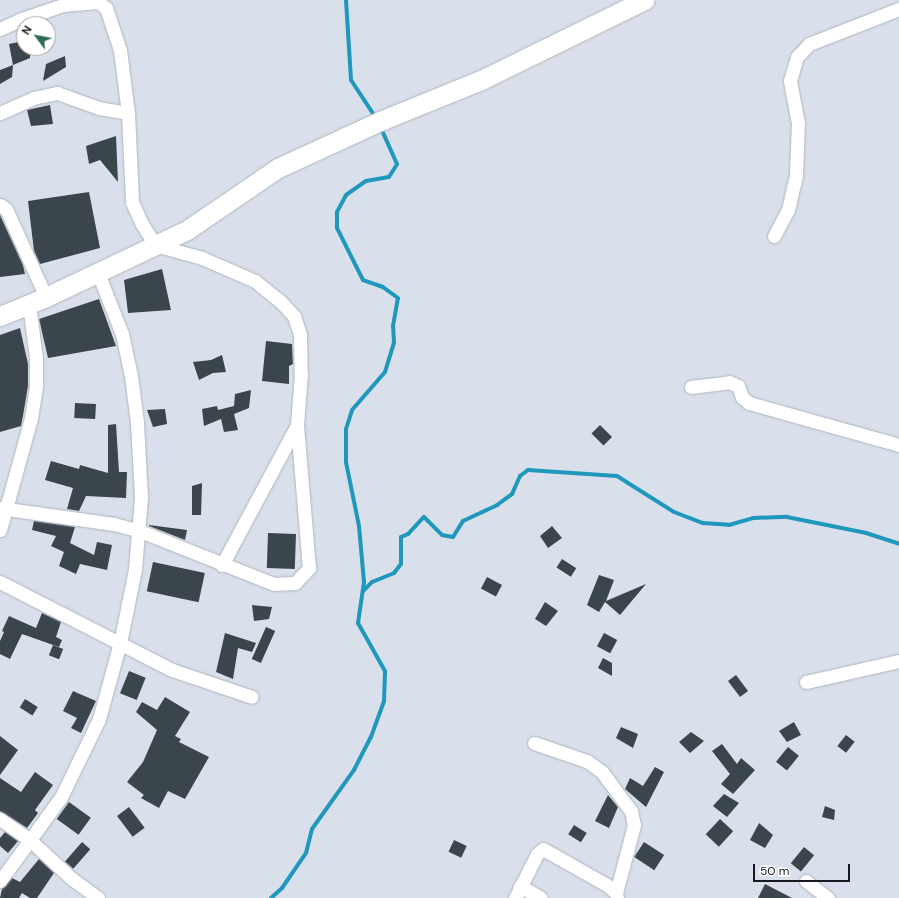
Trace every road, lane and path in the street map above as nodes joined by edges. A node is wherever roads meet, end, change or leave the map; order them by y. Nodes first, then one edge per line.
1 (644, 0) edge
2 (899, 8) edge
3 (0, 29) edge
4 (0, 113) edge
5 (128, 113) junction
6 (0, 193) edge
7 (3, 207) edge
8 (774, 236) dead end
9 (155, 245) junction
10 (98, 273) junction
11 (46, 297) junction
12 (28, 305) junction
13 (0, 316) edge
14 (691, 387) dead end
15 (297, 425) junction
16 (899, 445) edge
17 (3, 509) edge
18 (0, 530) edge
19 (140, 531) junction
20 (222, 565) junction
21 (0, 582) edge
22 (120, 644) junction
23 (899, 661) edge
24 (806, 682) dead end
25 (252, 697) dead end
26 (534, 743) dead end
27 (0, 819) edge
28 (29, 839) junction
29 (0, 880) edge
30 (806, 881) dead end
31 (517, 892) edge
32 (616, 895) edge
33 (98, 898) edge
34 (541, 898) edge
35 (828, 898) edge

1 - 9 street
2 - 8 street
3 - 5 street
4 - 5 street
5 - 9 street
6 - 7 street
7 - 11 street
9 - 10 street
9 - 15 street
10 - 11 street
10 - 19 street
11 - 12 street
12 - 13 street
12 - 17 street
14 - 16 street
15 - 20 street
15 - 20 street
17 - 18 street
17 - 19 street
19 - 20 street
19 - 22 street
21 - 22 street
22 - 25 street
22 - 28 street
23 - 24 street
26 - 32 street
27 - 28 street
28 - 29 street
28 - 33 street
30 - 35 street
31 - 32 street
31 - 34 street

